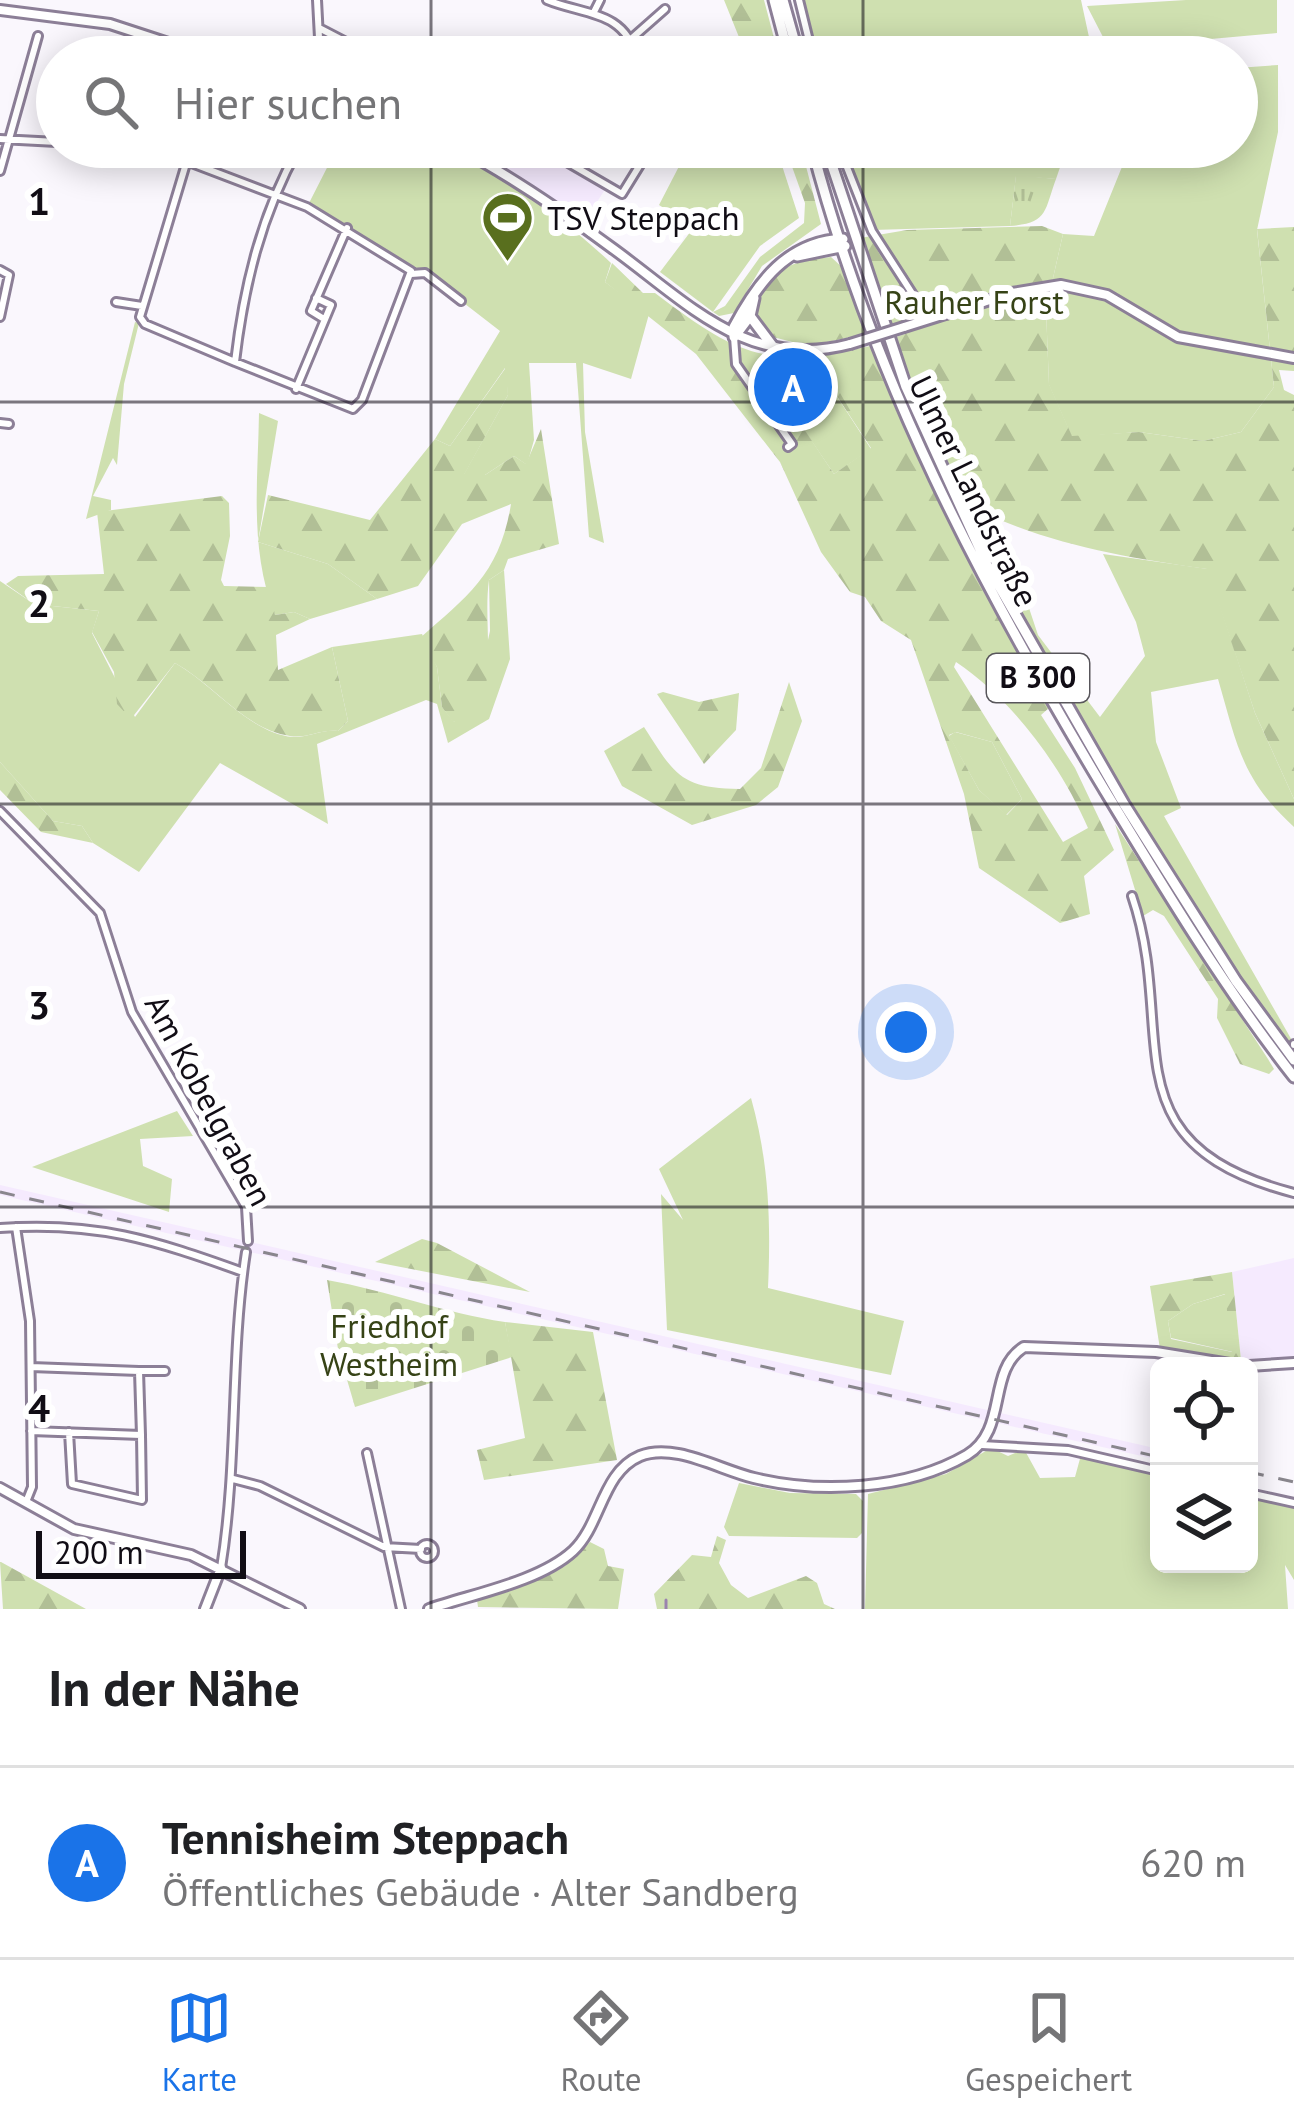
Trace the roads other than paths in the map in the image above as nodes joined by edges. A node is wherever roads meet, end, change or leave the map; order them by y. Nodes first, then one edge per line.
1 (317, 0) edge
2 (547, 0) edge
3 (600, 0) edge
4 (774, 0) edge
5 (783, 0) edge
6 (800, 0) edge
7 (665, 9) dead end
8 (0, 10) edge
9 (593, 12) junction
10 (321, 29) junction
11 (144, 36) edge
12 (321, 36) edge
13 (334, 36) edge
14 (628, 36) edge
15 (634, 36) edge
16 (783, 36) edge
17 (793, 36) edge
18 (808, 36) edge
19 (36, 42) edge
20 (4, 139) edge
21 (36, 141) edge
22 (184, 168) edge
23 (206, 168) edge
24 (287, 168) edge
25 (490, 168) edge
26 (575, 168) edge
27 (639, 168) edge
28 (818, 168) edge
29 (832, 168) edge
30 (847, 168) edge
31 (0, 170) edge
32 (273, 192) junction
33 (825, 194) junction
34 (346, 228) junction
35 (854, 239) junction
36 (818, 243) junction
37 (840, 243) junction
38 (791, 256) junction
39 (4, 271) edge
40 (411, 274) junction
41 (754, 293) junction
42 (316, 298) junction
43 (461, 301) dead end
44 (116, 302) dead end
45 (142, 306) junction
46 (750, 316) junction
47 (0, 317) edge
48 (324, 319) junction
49 (929, 320) junction
50 (733, 340) junction
51 (774, 348) junction
52 (1294, 358) edge
53 (235, 362) junction
54 (296, 388) junction
55 (788, 447) dead end
56 (0, 811) edge
57 (1132, 896) dead end
58 (1294, 1060) edge
59 (1294, 1077) edge
60 (1294, 1193) edge
61 (16, 1227) junction
62 (0, 1228) edge
63 (248, 1241) dead end
64 (246, 1252) dead end
65 (243, 1272) junction
66 (1188, 1357) edge
67 (1294, 1363) edge
68 (1258, 1365) edge
69 (31, 1367) junction
70 (140, 1370) junction
71 (165, 1371) dead end
72 (32, 1431) junction
73 (69, 1432) junction
74 (141, 1435) junction
75 (982, 1444) junction
76 (367, 1453) dead end
77 (1150, 1469) edge
78 (233, 1479) junction
79 (0, 1488) edge
80 (1258, 1495) edge
81 (26, 1502) junction
82 (1294, 1503) edge
83 (390, 1547) junction
84 (421, 1549) dead end
85 (221, 1568) junction
86 (206, 1609) edge
87 (300, 1609) edge
88 (401, 1609) edge
89 (429, 1609) edge

1 - 10 street
2 - 9 street
3 - 9 street
4 - 16 main road
5 - 17 main road
6 - 18 street
7 - 15 street
8 - 11 street
9 - 14 street
10 - 12 street
10 - 13 street
19 - 20 street
20 - 21 street
20 - 31 street
22 - 45 street
23 - 32 street
24 - 32 street
25 - 50 street
26 - 27 street
28 - 33 main road, Ulmer Landstraße / B 300
29 - 35 main road, Ulmer Landstraße / B 300
30 - 49 street
32 - 34 street
32 - 53 street
33 - 36 main road
33 - 37 main road, Ulmer Landstraße / B 300
34 - 40 street
34 - 42 street
35 - 37 main road
35 - 58 main road, Ulmer Landstraße / B 300
36 - 37 main road
36 - 38 main road
37 - 38 main road
37 - 59 main road, Ulmer Landstraße / B 300
38 - 41 main road
39 - 47 street
40 - 43 street
40 - 54 street
41 - 46 main road
41 - 50 main road
42 - 48 street
42 - 48 street
44 - 45 street
45 - 53 street
46 - 50 main road
46 - 51 main road
48 - 54 street
49 - 51 street, bridge
49 - 52 street
50 - 51 street
50 - 55 street
53 - 54 street
56 - 63 street, Am Kobelgraben
57 - 60 street
61 - 62 street
61 - 65 street
61 - 69 street
64 - 65 street, Am Kobelgraben
65 - 78 street, Am Kobelgraben
66 - 75 street
67 - 68 street
69 - 70 street
69 - 72 street
70 - 71 street
70 - 74 street
72 - 73 street
72 - 81 street
73 - 74 street
73 - 74 street
75 - 77 street
75 - 89 street
76 - 83 street
78 - 83 street
78 - 85 street, Am Kobelgraben
79 - 81 street
80 - 82 street
81 - 85 street
83 - 84 street
83 - 88 street
85 - 86 street
85 - 87 street

